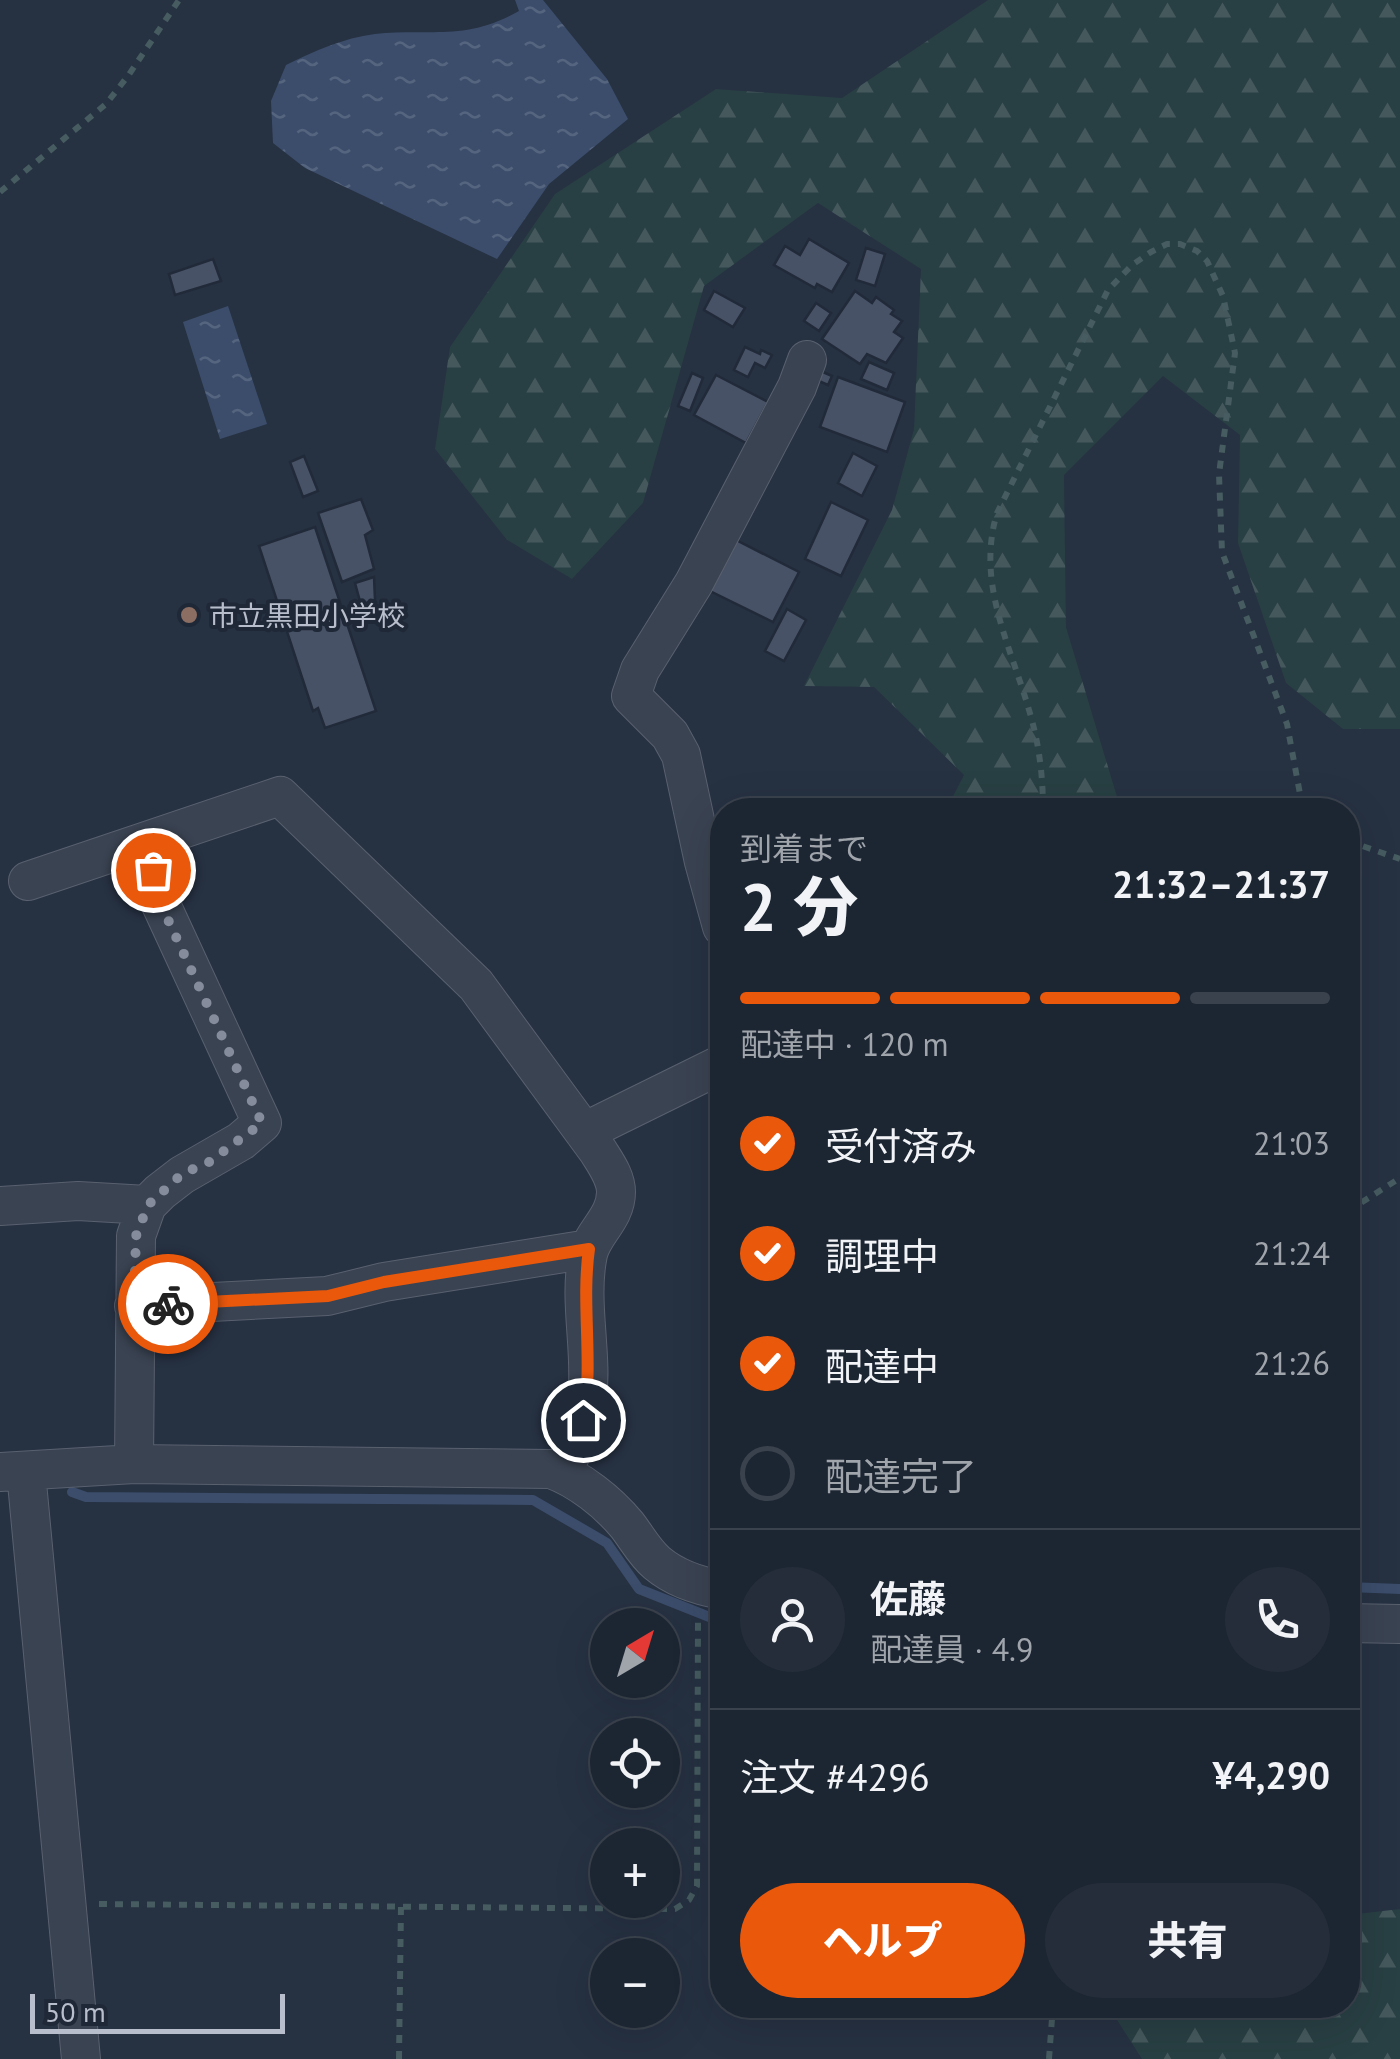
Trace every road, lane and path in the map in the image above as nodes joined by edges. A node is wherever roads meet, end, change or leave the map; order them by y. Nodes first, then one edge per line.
1 (179, 0) edge
2 (0, 192) edge
3 (807, 360) dead end
4 (1043, 798) edge
5 (1301, 798) edge
6 (148, 843) junction
7 (1360, 845) edge
8 (1400, 859) edge
9 (28, 881) dead end
10 (710, 884) edge
11 (710, 1070) edge
12 (584, 1132) junction
13 (1400, 1178) edge
14 (1360, 1203) edge
15 (148, 1205) junction
16 (0, 1206) edge
17 (589, 1249) junction
18 (134, 1306) junction
19 (134, 1464) junction
20 (13, 1472) edge
21 (562, 1473) junction
22 (710, 1588) edge
23 (1360, 1623) edge
24 (1400, 1624) edge
25 (66, 1904) junction
26 (402, 1906) junction
27 (1052, 2018) edge
28 (81, 2059) edge
29 (399, 2059) edge
30 (1048, 2059) edge

1 - 2 path
3 - 10 street
4 - 5 path
6 - 9 street
6 - 12 street
6 - 15 street
7 - 8 path
11 - 12 street
12 - 17 street
13 - 14 path
15 - 16 street
15 - 18 street
17 - 18 street
17 - 21 street
18 - 19 street
19 - 20 street
19 - 21 street
20 - 25 street
21 - 22 street
22 - 26 path
23 - 24 street
25 - 26 path
25 - 28 street
26 - 29 path
27 - 30 path

